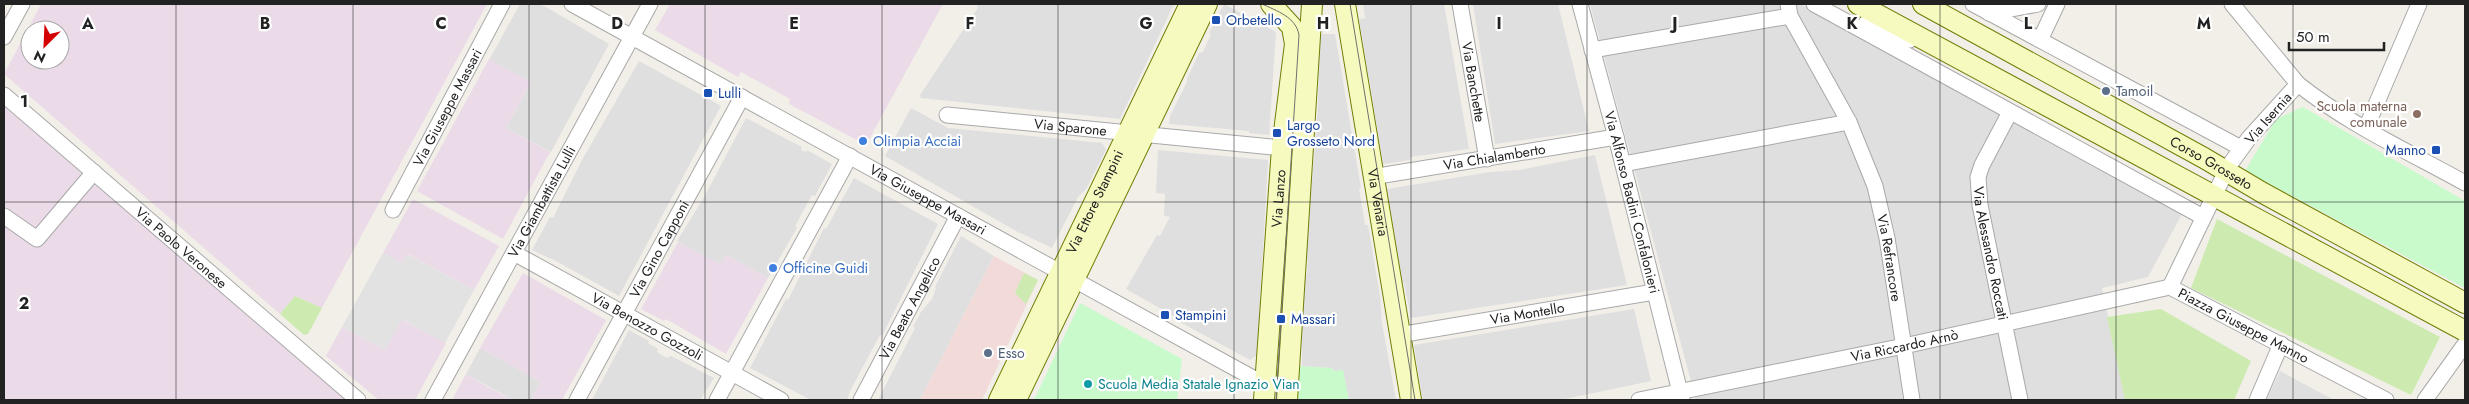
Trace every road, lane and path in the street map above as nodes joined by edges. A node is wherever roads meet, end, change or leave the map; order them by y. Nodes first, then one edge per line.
1 (22, 4) edge
2 (502, 4) edge
3 (572, 4) edge
4 (650, 4) edge
5 (1190, 4) edge
6 (1207, 4) edge
7 (1271, 4) edge
8 (1312, 4) edge
9 (1345, 4) edge
10 (1460, 4) edge
11 (1580, 4) edge
12 (1815, 4) edge
13 (1858, 4) edge
14 (1923, 4) edge
15 (1933, 4) edge
16 (1973, 4) edge
17 (2038, 4) edge
18 (2057, 4) edge
19 (2232, 4) edge
20 (2419, 4) edge
21 (1789, 10) edge
22 (1990, 13) junction
23 (1956, 22) junction
24 (4, 37) edge
25 (632, 37) junction
26 (2040, 40) junction
27 (1592, 50) junction
28 (1956, 58) junction
29 (2298, 84) junction
30 (4, 95) edge
31 (742, 97) junction
32 (2010, 112) junction
33 (947, 115) dead end
34 (1849, 122) junction
35 (2366, 128) junction
36 (1135, 135) junction
37 (1616, 138) junction
38 (1282, 148) junction
39 (2241, 148) junction
40 (850, 156) junction
41 (1486, 159) junction
42 (1623, 164) junction
43 (2226, 170) junction
44 (94, 172) junction
45 (1372, 177) junction
46 (2465, 183) edge
47 (2213, 196) junction
48 (393, 210) dead end
49 (4, 216) edge
50 (958, 216) junction
51 (2203, 217) junction
52 (514, 253) junction
53 (1066, 276) junction
54 (2170, 287) junction
55 (1654, 292) junction
56 (2465, 302) edge
57 (624, 314) junction
58 (2004, 323) junction
59 (2465, 331) edge
60 (1399, 335) junction
61 (2281, 344) junction
62 (1904, 346) junction
63 (2462, 353) edge
64 (732, 373) junction
65 (1265, 392) edge
66 (1288, 393) edge
67 (1681, 396) edge
68 (358, 400) edge
69 (433, 400) edge
70 (577, 400) edge
71 (717, 400) edge
72 (781, 400) edge
73 (862, 400) edge
74 (999, 400) edge
75 (1016, 400) edge
76 (1411, 400) edge
77 (1639, 400) edge
78 (1912, 400) edge
79 (2020, 400) edge
80 (2257, 400) edge
81 (2386, 400) edge
82 (2425, 400) edge

1 - 24 street
2 - 48 street, Via Giuseppe Massari
3 - 25 street, Via Giuseppe Massari
4 - 25 street, Via Giambattista Lulli
5 - 36 main road, Via Ettore Stampini
6 - 36 main road, Via Ettore Stampini
7 - 38 main road, Via Lanzo
8 - 66 main road, Via Lanzo
9 - 45 main road, Via Venaria
10 - 41 street, Via Banchette
11 - 27 street, Via Alfonso Badini Confalonieri
12 - 28 street, Corso Grosseto
12 - 32 street, Corso Grosseto
13 - 28 main road, Corso Grosseto
14 - 23 main road, Corso Grosseto
15 - 23 street, Corso Grosseto
16 - 22 street, Corso Grosseto
17 - 22 street
18 - 26 street
19 - 29 street, Via Isernia
20 - 35 street
21 - 27 street, Via Refrancore
21 - 34 street, Via Refrancore
22 - 26 street, Corso Grosseto
23 - 43 main road, Corso Grosseto
25 - 31 street, Via Giuseppe Massari
25 - 52 street, Via Giambattista Lulli
26 - 39 street, Corso Grosseto
27 - 37 street, Via Alfonso Badini Confalonieri
28 - 47 main road, Corso Grosseto
29 - 35 street
29 - 39 street, Via Isernia
30 - 44 street, Via Paolo Veronese
31 - 40 street, Via Giuseppe Massari
31 - 57 street, Via Gino Capponi
32 - 51 street, Corso Grosseto
32 - 58 street, Via Alessandro Roccati
33 - 36 street, Via Sparone
34 - 42 street
34 - 62 street, Via Refrancore
35 - 46 street
36 - 38 street, Via Sparone
36 - 53 main road, Via Ettore Stampini
37 - 41 street, Via Chialamberto
37 - 42 street, Via Alfonso Badini Confalonieri
38 - 65 main road, Via Lanzo
39 - 43 street, Via Isernia
40 - 50 street, Via Giuseppe Massari
40 - 64 street
41 - 45 street, Via Chialamberto
42 - 55 street, Via Alfonso Badini Confalonieri
43 - 47 street, Via Isernia
43 - 56 main road, Corso Grosseto
44 - 49 street
44 - 68 street, Via Paolo Veronese
45 - 60 main road, Via Venaria
47 - 51 street, Via Isernia
47 - 59 main road, Corso Grosseto
50 - 53 street, Via Giuseppe Massari
50 - 73 street, Via Beato Angelico
51 - 54 street, Piazza Giuseppe Manno
52 - 57 street, Via Benozzo Gozzoli
52 - 69 street, Via Giambattista Lulli
53 - 65 street, Via Giuseppe Massari
53 - 74 main road, Via Ettore Stampini
53 - 75 main road, Via Ettore Stampini
54 - 58 street, Via Riccardo Arnò
54 - 61 street, Piazza Giuseppe Manno
55 - 60 street, Via Montello
55 - 67 street, Via Alfonso Badini Confalonieri
57 - 64 street, Via Benozzo Gozzoli
57 - 70 street, Via Gino Capponi
58 - 62 street, Via Riccardo Arnò
58 - 79 street, Via Alessandro Roccati
60 - 76 main road, Via Venaria
61 - 80 street
61 - 81 street, Piazza Giuseppe Manno
62 - 67 street, Via Riccardo Arnò
62 - 78 street, Via Refrancore
63 - 82 street
64 - 71 street
64 - 72 street, Via Benozzo Gozzoli
65 - 66 street, Via Giuseppe Massari
67 - 77 street, Via Riccardo Arnò

